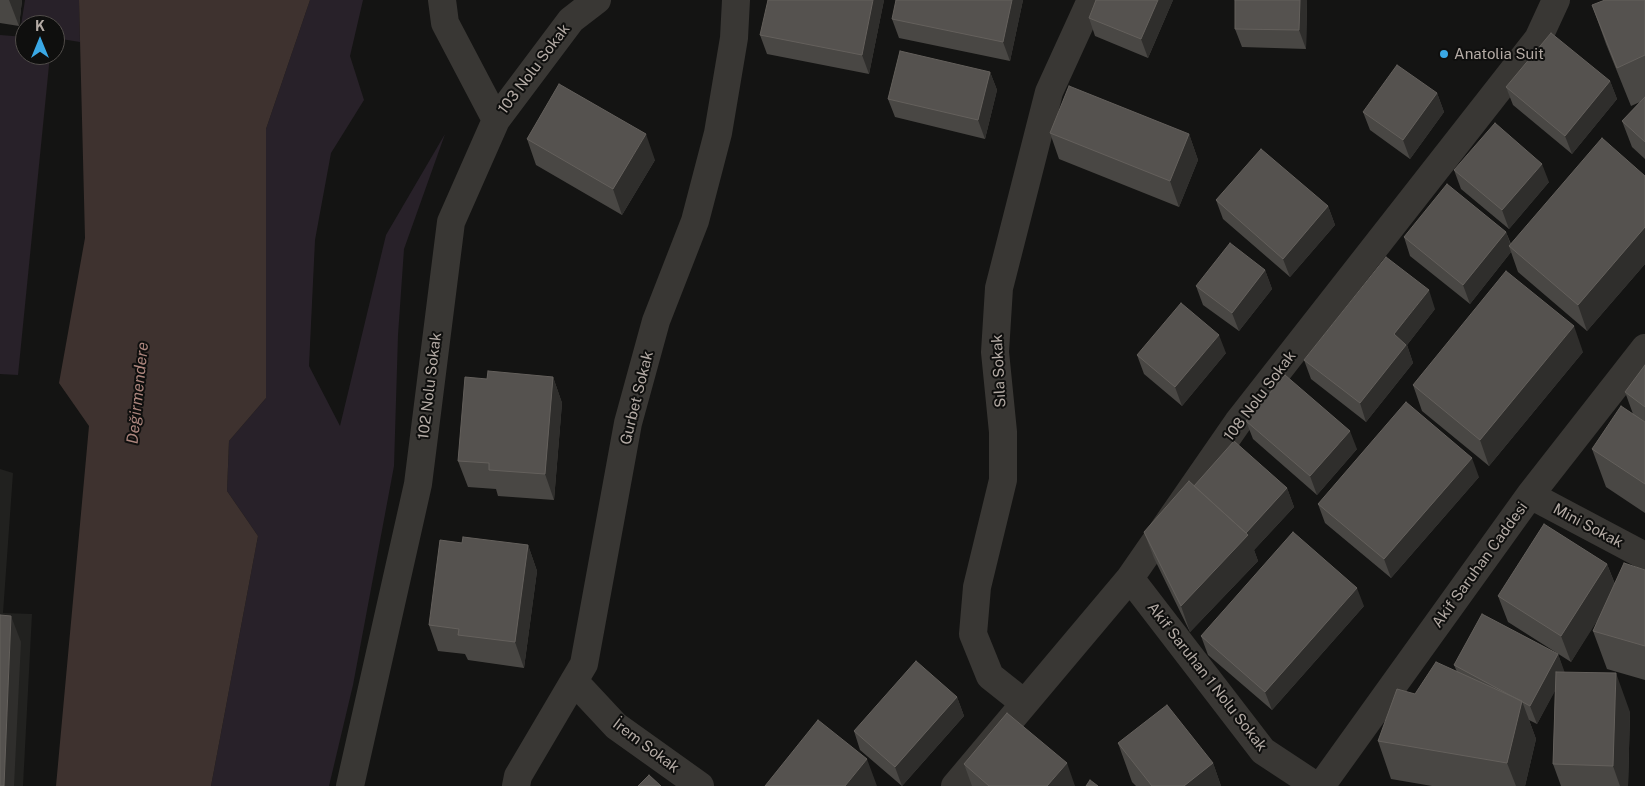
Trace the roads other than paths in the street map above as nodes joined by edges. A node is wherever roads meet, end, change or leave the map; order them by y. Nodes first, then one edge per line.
1 (442, 0) edge
2 (597, 0) edge
3 (736, 0) edge
4 (1091, 0) edge
5 (1556, 0) edge
6 (496, 120) junction
7 (1645, 348) edge
8 (1530, 495) junction
9 (1645, 556) edge
10 (1130, 578) junction
11 (574, 681) junction
12 (1024, 703) junction
13 (350, 786) edge
14 (516, 786) edge
15 (700, 786) edge
16 (955, 786) edge
17 (1316, 786) edge
18 (1321, 786) edge

1 - 6 street
2 - 6 street, 103 Nolu Sokak
3 - 11 street, Gurbet Sokak
4 - 12 street, Sıla Sokak
5 - 10 street, 108 Nolu Sokak
6 - 13 street, 102 Nolu Sokak
7 - 8 street, Akif Saruhan Caddesi
8 - 9 street, Mini Sokak
8 - 18 street, Akif Saruhan Caddesi
10 - 12 street, 108 Nolu Sokak
10 - 17 street, Akif Saruhan 1 Nolu Sokak
11 - 14 street, Gurbet Sokak
11 - 15 street, İrem Sokak
12 - 16 street, 108 Nolu Sokak

